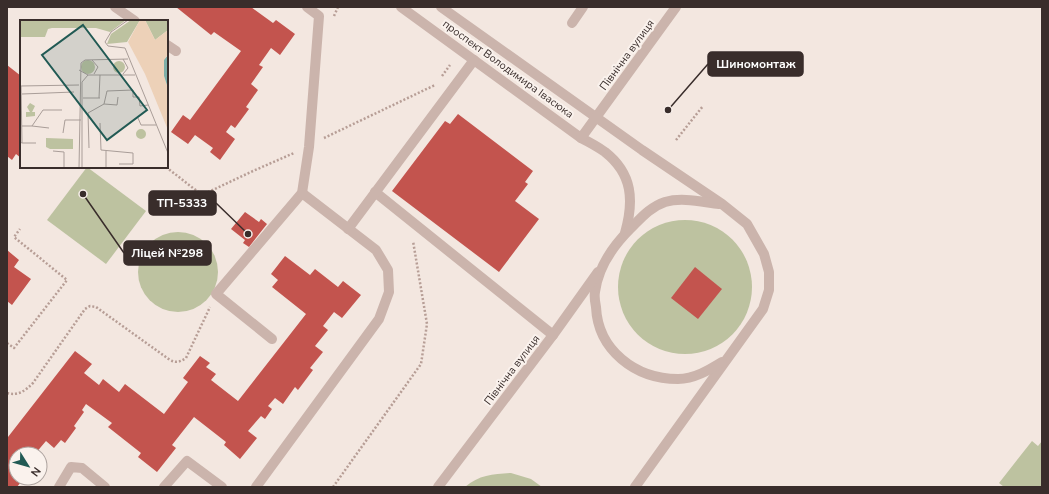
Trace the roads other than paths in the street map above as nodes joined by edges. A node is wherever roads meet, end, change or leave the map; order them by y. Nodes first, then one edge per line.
1 (115, 7) edge
2 (307, 7) edge
3 (401, 7) edge
4 (441, 7) edge
5 (583, 7) edge
6 (676, 7) edge
7 (133, 20) edge
8 (572, 23) dead end
9 (168, 46) edge
10 (176, 51) dead end
11 (474, 60) junction
12 (597, 117) junction
13 (581, 138) junction
14 (375, 192) junction
15 (302, 193) junction
16 (722, 204) junction
17 (348, 228) junction
18 (624, 235) junction
19 (602, 266) junction
20 (553, 335) junction
21 (272, 339) dead end
22 (729, 357) junction
23 (59, 487) edge
24 (105, 487) edge
25 (164, 487) edge
26 (222, 487) edge
27 (256, 487) edge
28 (438, 487) edge
29 (636, 487) edge

1 - 7 street
2 - 15 street
3 - 11 street, проспект Володимира Івасюка
4 - 12 street, проспект Володимира Івасюка
5 - 8 street
6 - 12 street, Північна вулиця
9 - 10 street
11 - 13 street, проспект Володимира Івасюка
11 - 14 street
12 - 13 street, Північна вулиця
12 - 16 street
13 - 18 street
14 - 17 street
14 - 20 street
15 - 17 street
15 - 21 street
16 - 18 street
16 - 22 street
17 - 27 street
18 - 19 street, Північна вулиця
19 - 20 street, Північна вулиця
19 - 22 street
20 - 28 street, Північна вулиця
22 - 29 street
23 - 24 street
25 - 26 street

